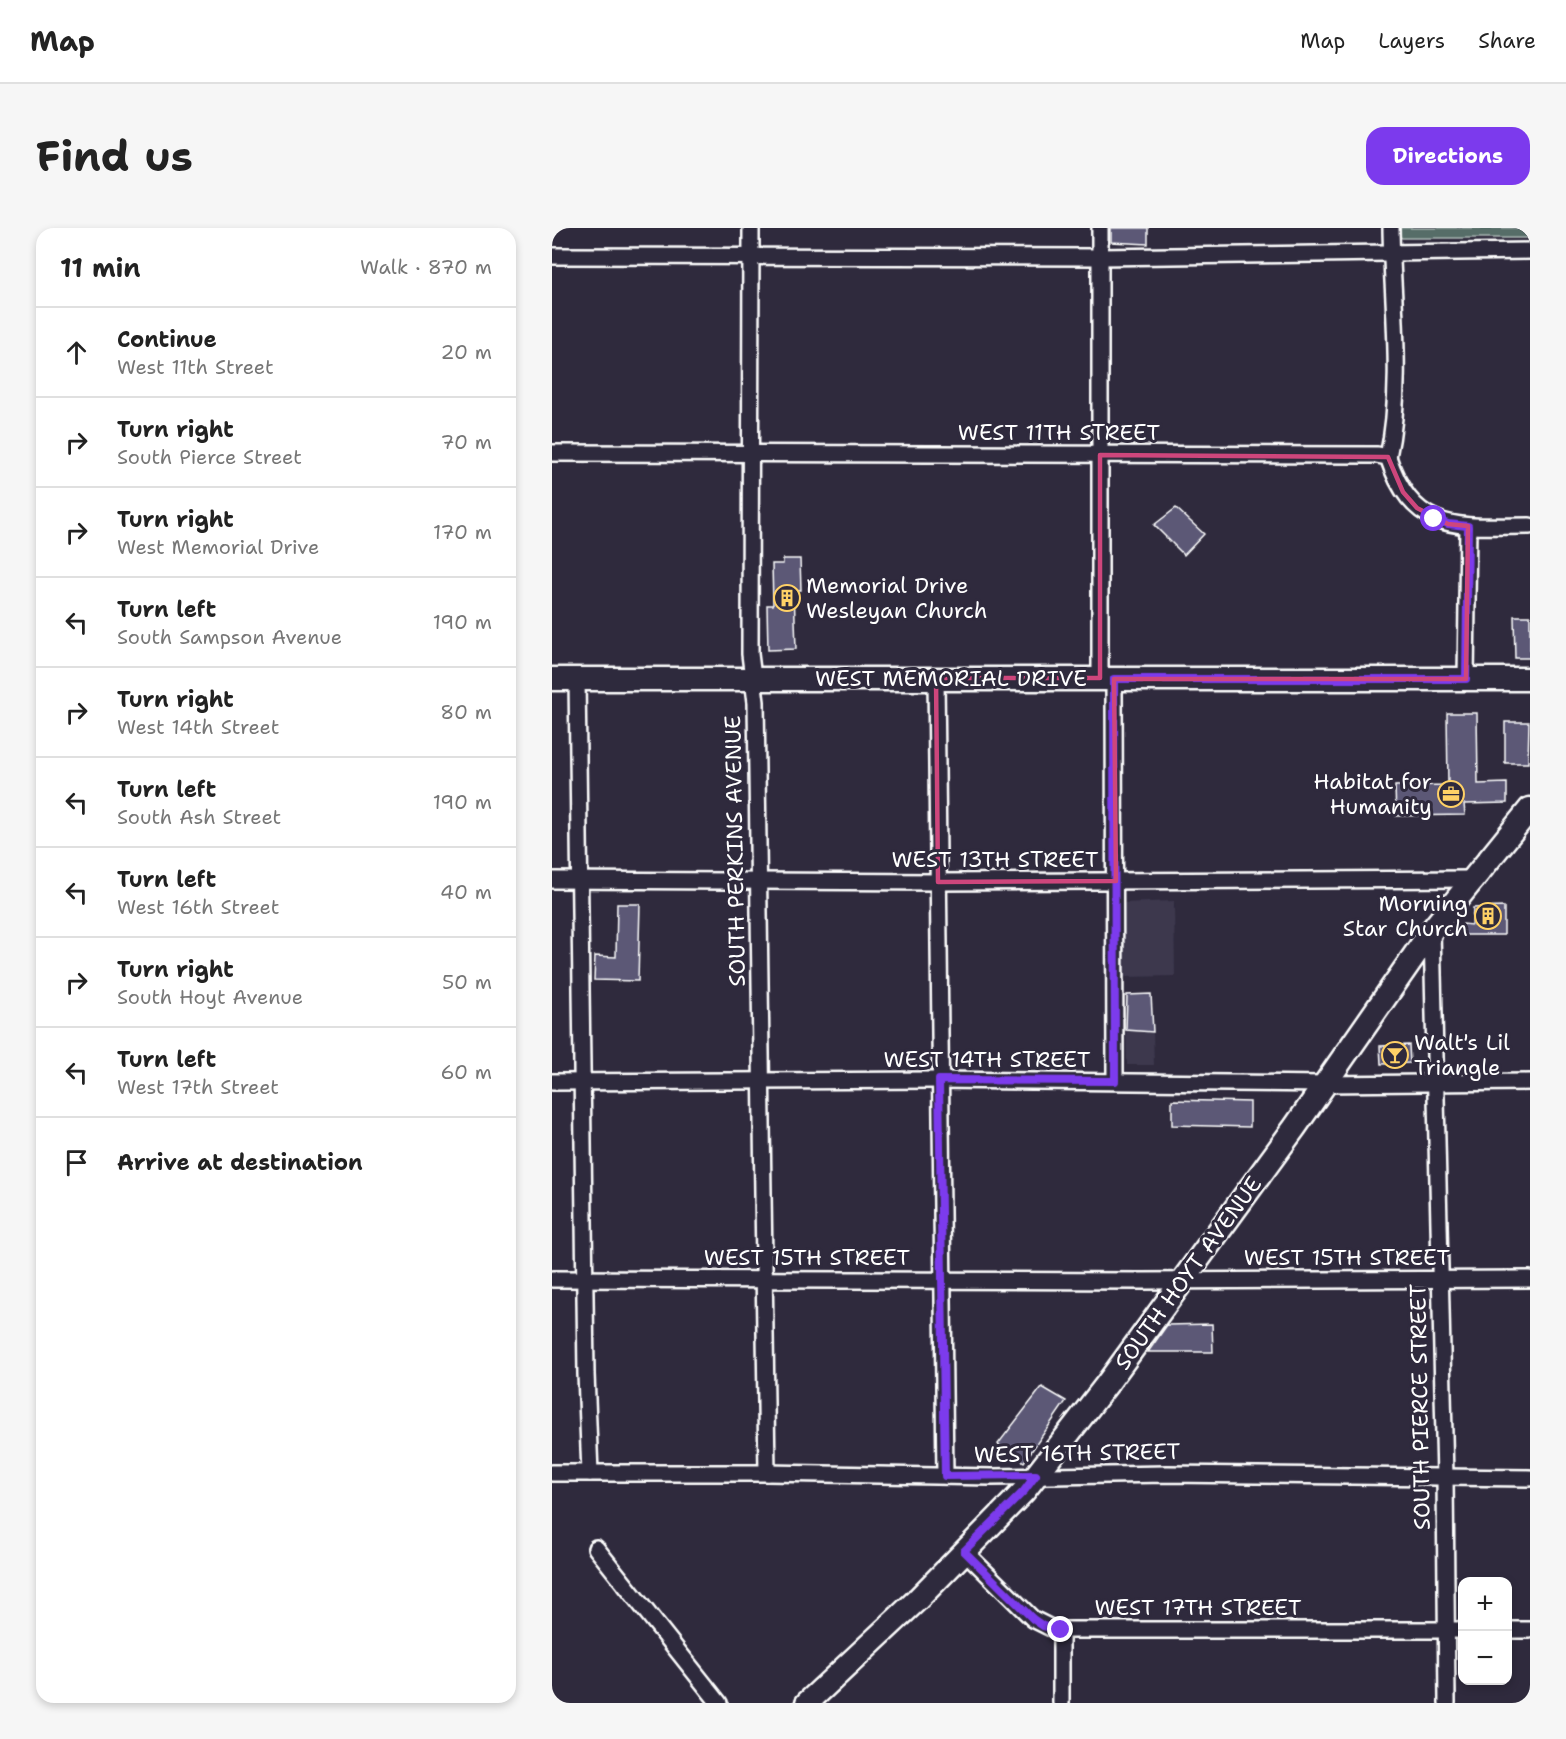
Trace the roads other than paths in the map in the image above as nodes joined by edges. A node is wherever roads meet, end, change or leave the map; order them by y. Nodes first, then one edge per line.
1 (751, 228) edge
2 (1100, 228) edge
3 (1391, 228) edge
4 (1392, 251) junction
5 (1530, 251) edge
6 (552, 256) edge
7 (751, 256) junction
8 (1100, 257) junction
9 (552, 453) edge
10 (751, 454) junction
11 (1100, 454) junction
12 (1388, 457) junction
13 (1468, 526) junction
14 (1530, 526) edge
15 (753, 677) junction
16 (936, 678) junction
17 (1107, 678) junction
18 (552, 679) edge
19 (577, 679) junction
20 (1466, 679) junction
21 (1530, 679) edge
22 (1530, 809) edge
23 (757, 879) junction
24 (1474, 879) junction
25 (552, 880) edge
26 (580, 880) junction
27 (1116, 881) junction
28 (938, 882) junction
29 (1432, 930) junction
30 (939, 1080) junction
31 (1115, 1081) junction
32 (552, 1082) edge
33 (584, 1082) junction
34 (1435, 1082) junction
35 (1530, 1082) edge
36 (760, 1083) junction
37 (1324, 1084) junction
38 (552, 1279) edge
39 (585, 1279) junction
40 (942, 1279) junction
41 (1440, 1279) junction
42 (1530, 1279) edge
43 (1182, 1280) junction
44 (762, 1281) junction
45 (552, 1473) edge
46 (590, 1473) junction
47 (767, 1473) junction
48 (1036, 1475) junction
49 (945, 1476) junction
50 (1445, 1476) junction
51 (1530, 1478) edge
52 (596, 1548) dead end
53 (964, 1551) junction
54 (1061, 1630) junction
55 (1446, 1630) junction
56 (1458, 1630) edge
57 (1512, 1630) edge
58 (1530, 1630) edge
59 (719, 1703) edge
60 (807, 1703) edge
61 (1061, 1703) edge
62 (1447, 1703) edge

1 - 7 street, SOUTH PERKINS AVENUE
2 - 8 street
3 - 4 street
4 - 5 street
4 - 8 street
4 - 12 street
6 - 7 street
7 - 8 street
7 - 10 street, SOUTH PERKINS AVENUE
8 - 11 street
9 - 10 street, WEST 11TH STREET
10 - 11 street, WEST 11TH STREET
10 - 15 street, SOUTH PERKINS AVENUE
11 - 12 street, WEST 11TH STREET
11 - 17 street
12 - 13 street
13 - 14 street
13 - 20 street
15 - 16 main road, WEST MEMORIAL DRIVE
15 - 19 main road, WEST MEMORIAL DRIVE
15 - 23 street, SOUTH PERKINS AVENUE
16 - 17 main road, WEST MEMORIAL DRIVE
16 - 28 street
17 - 20 main road, WEST MEMORIAL DRIVE
17 - 27 street
18 - 19 main road, WEST MEMORIAL DRIVE
19 - 26 street
20 - 21 main road, WEST MEMORIAL DRIVE
22 - 24 main road, SOUTH HOYT AVENUE
23 - 26 street, WEST 13TH STREET
23 - 28 street, WEST 13TH STREET
23 - 36 street, SOUTH PERKINS AVENUE
24 - 27 street, WEST 13TH STREET
24 - 29 main road, SOUTH HOYT AVENUE
25 - 26 street, WEST 13TH STREET
26 - 33 street
27 - 28 street, WEST 13TH STREET
27 - 31 street
28 - 30 street
29 - 34 street, SOUTH PIERCE STREET
29 - 37 main road, SOUTH HOYT AVENUE
30 - 31 street, WEST 14TH STREET
30 - 36 street, WEST 14TH STREET
30 - 40 street
31 - 37 street, WEST 14TH STREET
32 - 33 street, WEST 14TH STREET
33 - 36 street, WEST 14TH STREET
33 - 39 street
34 - 35 street, WEST 14TH STREET
34 - 37 street, WEST 14TH STREET
34 - 41 street, SOUTH PIERCE STREET
36 - 44 street, SOUTH PERKINS AVENUE
37 - 43 main road, SOUTH HOYT AVENUE
38 - 39 street, WEST 15TH STREET
39 - 44 street, WEST 15TH STREET
39 - 46 street
40 - 43 street, WEST 15TH STREET
40 - 44 street, WEST 15TH STREET
40 - 49 street
41 - 42 street, WEST 15TH STREET
41 - 43 street, WEST 15TH STREET
41 - 50 street, SOUTH PIERCE STREET
43 - 48 main road, SOUTH HOYT AVENUE
44 - 47 street, SOUTH PERKINS AVENUE
45 - 46 street, WEST 16TH STREET
46 - 47 street, WEST 16TH STREET
47 - 49 street, WEST 16TH STREET
48 - 49 street, WEST 16TH STREET
48 - 50 street, WEST 16TH STREET
48 - 53 main road, SOUTH HOYT AVENUE
50 - 51 street, WEST 16TH STREET
50 - 55 street, SOUTH PIERCE STREET
52 - 59 street
53 - 54 street, WEST 17TH STREET
53 - 60 main road, SOUTH HOYT AVENUE
54 - 55 street, WEST 17TH STREET
54 - 61 street
55 - 56 street, WEST 17TH STREET
55 - 62 street, SOUTH PIERCE STREET
57 - 58 street

